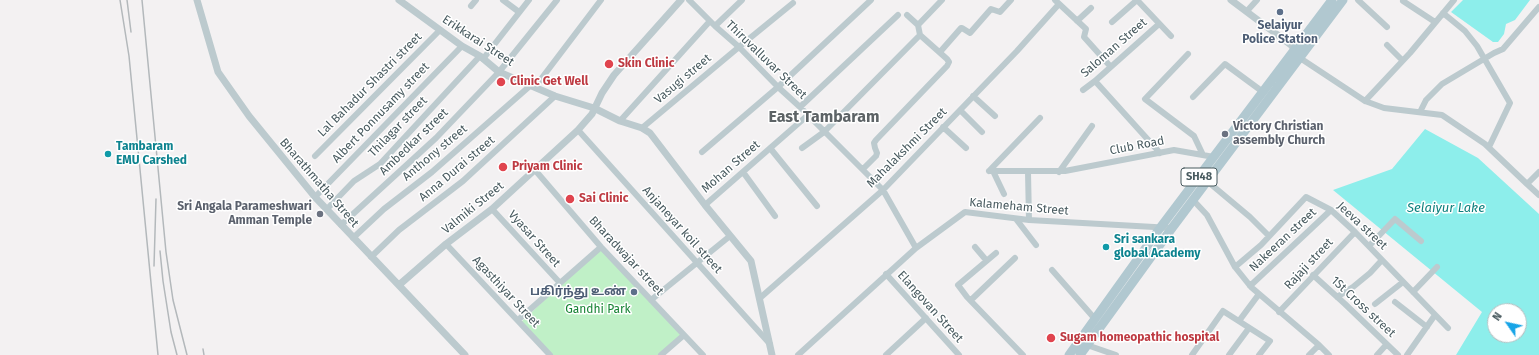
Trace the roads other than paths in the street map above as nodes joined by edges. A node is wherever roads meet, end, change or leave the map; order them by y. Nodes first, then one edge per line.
1 (197, 0) edge
2 (399, 0) edge
3 (476, 0) edge
4 (503, 0) edge
5 (529, 0) edge
6 (557, 0) edge
7 (601, 0) edge
8 (681, 0) edge
9 (689, 0) edge
10 (742, 0) edge
11 (871, 0) edge
12 (942, 0) edge
13 (1011, 0) edge
14 (1137, 0) edge
15 (1231, 0) edge
16 (1257, 0) edge
17 (1332, 0) edge
18 (1343, 0) edge
19 (1358, 0) edge
20 (1454, 0) edge
21 (1403, 1) dead end
22 (1057, 2) edge
23 (793, 4) dead end
24 (471, 6) dead end
25 (1539, 7) edge
26 (1091, 8) dead end
27 (1246, 11) junction
28 (519, 12) junction
29 (1443, 13) junction
30 (898, 15) dead end
31 (907, 15) dead end
32 (710, 21) junction
33 (1077, 21) junction
34 (1112, 22) dead end
35 (1435, 22) junction
36 (1159, 24) junction
37 (918, 25) junction
38 (715, 26) junction
39 (1387, 27) dead end
40 (440, 30) junction
41 (920, 35) junction
42 (1171, 36) dead end
43 (1387, 45) dead end
44 (462, 46) junction
45 (739, 47) junction
46 (1296, 49) junction
47 (940, 52) junction
48 (1188, 54) dead end
49 (481, 57) junction
50 (1300, 58) junction
51 (1485, 58) junction
52 (1402, 60) junction
53 (1110, 66) junction
54 (499, 72) junction
55 (1095, 81) junction
56 (533, 86) junction
57 (778, 87) junction
58 (1083, 90) dead end
59 (1263, 92) junction
60 (555, 96) junction
61 (973, 96) junction
62 (1192, 96) dead end
63 (1365, 101) junction
64 (800, 107) junction
65 (594, 108) junction
66 (960, 110) junction
67 (1416, 112) junction
68 (808, 115) junction
69 (995, 116) dead end
70 (1040, 118) dead end
71 (620, 121) junction
72 (1092, 126) dead end
73 (943, 127) junction
74 (642, 128) junction
75 (578, 130) junction
76 (824, 132) junction
77 (982, 132) dead end
78 (1489, 147) junction
79 (770, 148) junction
80 (802, 148) dead end
81 (966, 148) dead end
82 (702, 152) dead end
83 (1160, 153) junction
84 (1203, 155) junction
85 (315, 156) dead end
86 (1214, 157) junction
87 (863, 169) junction
88 (535, 170) junction
89 (991, 171) junction
90 (1062, 171) junction
91 (743, 172) junction
92 (1028, 172) junction
93 (1539, 172) edge
94 (1207, 181) junction
95 (1527, 184) junction
96 (883, 190) junction
97 (1004, 194) dead end
98 (1539, 195) edge
99 (315, 197) junction
100 (1193, 200) junction
101 (705, 205) junction
102 (818, 206) dead end
103 (327, 209) junction
104 (492, 209) junction
105 (1331, 210) junction
106 (775, 216) dead end
107 (1016, 218) junction
108 (1029, 220) junction
109 (341, 224) junction
110 (1160, 228) junction
111 (1172, 228) junction
112 (1355, 232) junction
113 (730, 236) junction
114 (1269, 236) junction
115 (353, 238) junction
116 (1421, 241) dead end
117 (446, 244) junction
118 (1036, 245) dead end
119 (1369, 246) junction
120 (601, 247) junction
121 (975, 247) dead end
122 (916, 248) junction
123 (996, 253) dead end
124 (371, 257) junction
125 (1016, 258) dead end
126 (986, 260) junction
127 (1382, 260) junction
128 (696, 263) junction
129 (1235, 267) junction
130 (1437, 267) dead end
131 (1052, 270) dead end
132 (886, 274) junction
133 (1312, 275) junction
134 (1403, 282) junction
135 (560, 283) junction
136 (399, 285) junction
137 (1250, 286) junction
138 (1413, 292) junction
139 (1259, 294) junction
140 (1337, 297) junction
141 (760, 298) junction
142 (651, 300) junction
143 (971, 300) junction
144 (1395, 302) dead end
145 (1375, 304) dead end
146 (1279, 312) junction
147 (1435, 315) junction
148 (926, 318) junction
149 (1094, 319) junction
150 (518, 320) junction
151 (1239, 321) junction
152 (1249, 328) junction
153 (1426, 328) junction
154 (1448, 328) dead end
155 (684, 335) junction
156 (1083, 343) junction
157 (770, 344) junction
158 (1319, 345) junction
159 (1386, 345) junction
160 (465, 355) edge
161 (550, 355) edge
162 (661, 355) edge
163 (703, 355) edge
164 (772, 355) edge
165 (798, 355) edge
166 (886, 355) edge
167 (958, 355) edge
168 (1023, 355) edge
169 (1069, 355) edge
170 (1080, 355) edge
171 (1116, 355) edge
172 (1192, 355) edge
173 (1228, 355) edge
174 (1259, 355) edge
175 (1309, 355) edge
176 (1329, 355) edge
177 (1377, 355) edge
178 (1398, 355) edge
179 (1408, 355) edge

1 - 99 street, Bharathmatha Street
2 - 40 street, Erikkarai Street
3 - 24 street
4 - 28 street
5 - 28 street, Thilagar street
6 - 54 street, Ambedkar street
7 - 56 street, Anthony street
8 - 65 street, Valmiki Street
9 - 32 street, Thiruvalluvar Street
10 - 38 street
11 - 57 street
12 - 37 street
13 - 47 street
14 - 34 street
14 - 36 street
15 - 27 street
16 - 27 street
17 - 46 main road, SH48
18 - 50 main road, SH48
19 - 39 street
20 - 29 street
21 - 35 street
22 - 33 street
22 - 61 street, Mahalakshmi Street
23 - 45 street, Vasugi street
25 - 51 street
26 - 33 street
27 - 46 street
28 - 49 street, Thilagar street
29 - 35 street
29 - 51 street
30 - 64 street
31 - 37 street
32 - 38 street, Thiruvalluvar Street
32 - 71 street
33 - 53 street
35 - 52 street
36 - 42 street
36 - 53 street, Saloman Street
37 - 41 street
38 - 45 street, Thiruvalluvar Street
40 - 44 street, Erikkarai Street
40 - 85 street, Lal Bahadur Shastri street
41 - 47 street
41 - 76 street
43 - 52 street
44 - 49 street, Erikkarai Street
44 - 99 street, Albert Ponnusamy street
45 - 57 street, Thiruvalluvar Street
45 - 74 street, Vasugi street
46 - 50 street
46 - 59 main road, SH48
47 - 87 street
48 - 84 street
49 - 54 street, Erikkarai Street
49 - 103 street, Thilagar street
50 - 63 street
50 - 94 main road, SH48
51 - 67 street
51 - 78 street
52 - 63 street
53 - 55 street, Saloman Street
54 - 56 street, Erikkarai Street
54 - 109 street, Ambedkar street
55 - 58 street, Saloman Street
55 - 83 street
56 - 60 street, Erikkarai Street
56 - 115 street, Anthony street
57 - 64 street, Thiruvalluvar Street
57 - 82 street
59 - 62 street
59 - 86 main road, SH48
60 - 65 street, Erikkarai Street
60 - 124 street, Anna Durai street
61 - 66 street, Mahalakshmi Street
61 - 69 street
63 - 67 street
64 - 68 street, Thiruvalluvar Street
65 - 71 street, Erikkarai Street
65 - 75 street, Valmiki Street
66 - 73 street, Mahalakshmi Street
66 - 77 street
67 - 78 street
68 - 76 street, Thiruvalluvar Street
68 - 79 street, Mohan Street
70 - 89 street
71 - 74 street, Erikkarai Street
72 - 90 street
73 - 81 street
73 - 96 street, Mahalakshmi Street
74 - 101 street
75 - 88 street, Valmiki Street
75 - 128 street, Anjaneyar koil street
76 - 80 street
76 - 87 street, Thiruvalluvar Street
78 - 95 street
79 - 91 street, Mohan Street
79 - 102 street
83 - 84 street, Club Road
83 - 90 street, Club Road
84 - 86 street, Club Road
86 - 110 main road, SH48
87 - 96 street, Thiruvalluvar Street
88 - 104 street, Valmiki Street
88 - 120 street, Bharadwajar street
89 - 92 street, Club Road
89 - 97 street
90 - 92 street, Club Road
91 - 101 street, Mohan Street
91 - 106 street
92 - 108 street
93 - 95 street
94 - 100 main road, SH48
94 - 114 street
95 - 98 street
96 - 122 street, Thiruvalluvar Street
96 - 141 street, Mahalakshmi Street
99 - 103 street, Bharathmatha Street
100 - 111 main road, SH48
100 - 129 street
101 - 113 street
103 - 109 street, Bharathmatha Street
104 - 117 street, Valmiki Street
104 - 135 street, Vyasar Street
105 - 112 street, Jeeva street
105 - 114 street, Jeeva street
105 - 137 street, Nakeeran street
107 - 108 street, Kalameham Street
107 - 118 street
107 - 122 street, Kalameham Street
108 - 110 street, Kalameham Street
109 - 115 street, Bharathmatha Street
110 - 111 street, Kalameham Street
110 - 149 main road, SH48
111 - 156 main road, SH48
112 - 119 street, Jeeva street
112 - 133 street, Rajaji street
113 - 128 street
113 - 141 street
114 - 129 street, Jeeva street
115 - 124 street, Bharathmatha Street
116 - 119 street
117 - 136 street, Valmiki Street
117 - 150 street, Agasthiyar Street
119 - 127 street, Jeeva street
120 - 135 street
120 - 142 street, Bharadwajar street
121 - 126 street
122 - 132 street, Kalameham Street
123 - 126 street
124 - 136 street, Bharathmatha Street
125 - 143 street
126 - 143 street
127 - 134 street, Jeeva street
127 - 140 street
128 - 142 street
128 - 157 street, Anjaneyar koil street
129 - 137 street
130 - 138 street
131 - 149 street
132 - 148 street, Elangovan Street
132 - 165 street, Kalameham Street
133 - 140 street, 1St Cross street
133 - 146 street, Rajaji street
134 - 138 street, Jeeva street
134 - 145 street
135 - 150 street
136 - 160 street, Bharathmatha Street
137 - 139 street
138 - 147 street, Jeeva street
139 - 146 street
139 - 151 street
140 - 159 street, 1St Cross street
141 - 157 street
142 - 155 street, Bharadwajar street
143 - 168 street
144 - 153 street
146 - 158 street
147 - 153 street
147 - 154 street, Jeeva street
148 - 166 street
148 - 167 street, Elangovan Street
149 - 156 main road, SH48
150 - 161 street, Agasthiyar Street
151 - 152 street
151 - 172 street
152 - 173 street
152 - 174 street
153 - 179 street
155 - 162 street
155 - 163 street, Bharadwajar street
156 - 169 main road, SH48
156 - 170 main road, SH48
156 - 171 street
157 - 164 street
158 - 175 street
158 - 176 street
159 - 177 street
159 - 178 street, 1St Cross street

